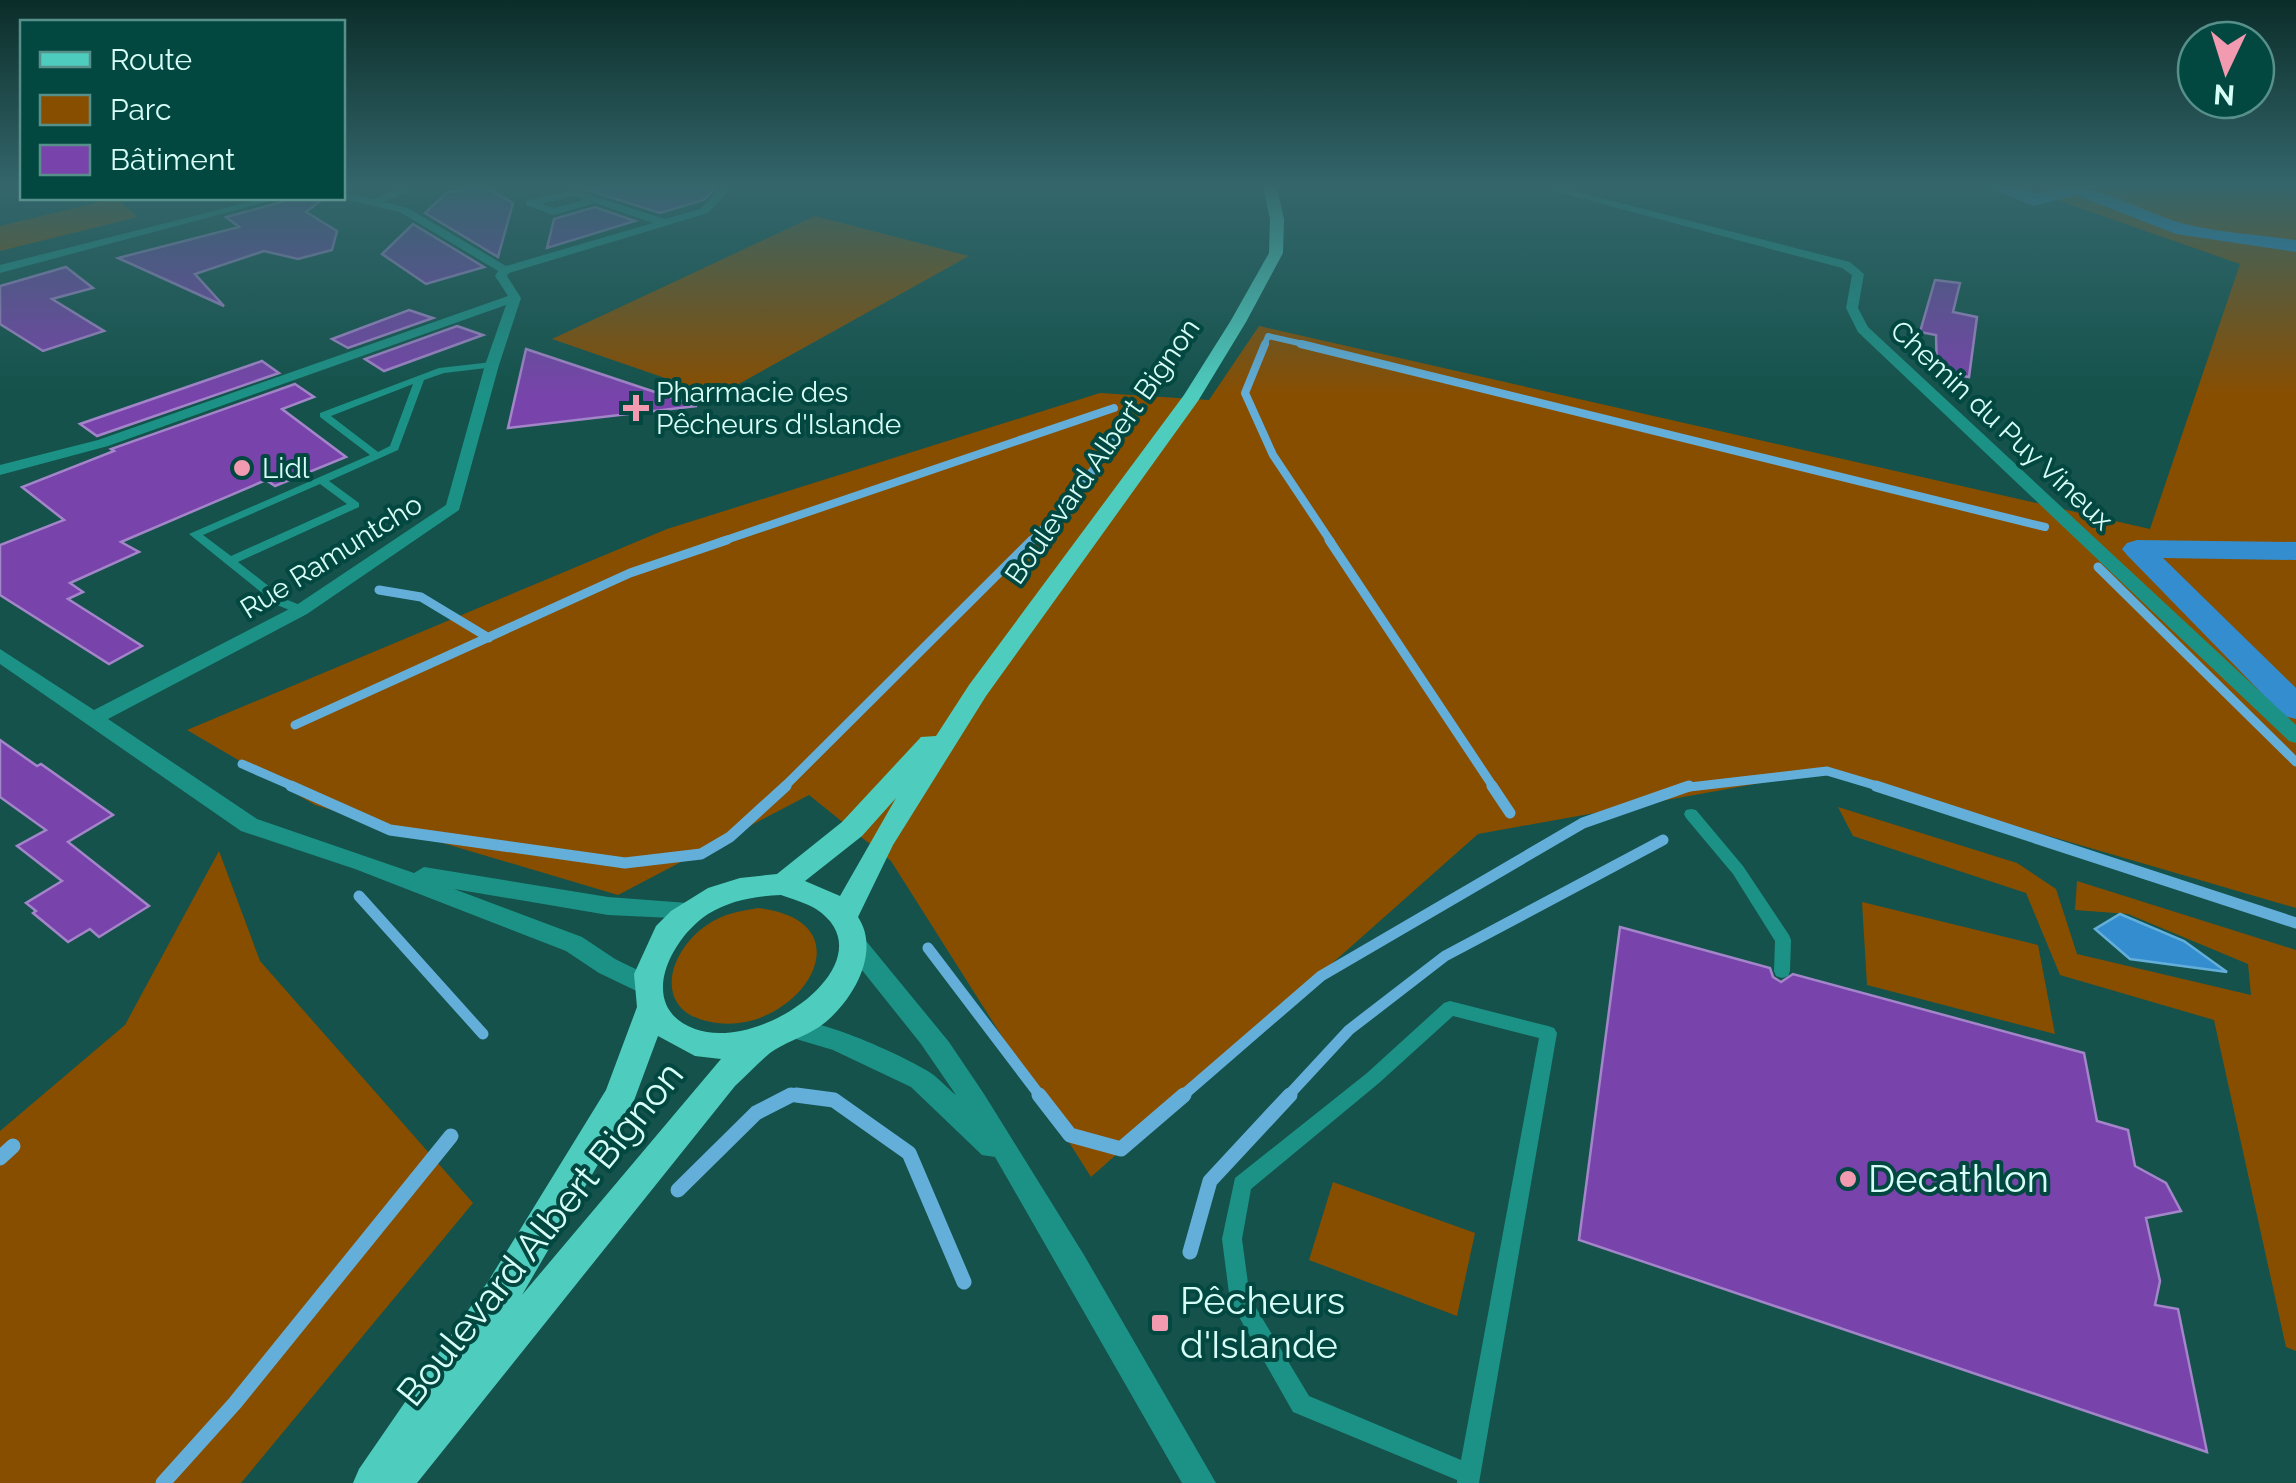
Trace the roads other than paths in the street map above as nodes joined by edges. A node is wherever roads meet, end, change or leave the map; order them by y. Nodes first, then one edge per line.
1 (43, 257) edge
2 (483, 257) edge
3 (549, 257) edge
4 (1274, 257) edge
5 (1816, 257) edge
6 (0, 268) edge
7 (505, 270) junction
8 (515, 298) junction
9 (492, 365) junction
10 (420, 378) junction
11 (377, 456) junction
12 (0, 470) edge
13 (320, 480) junction
14 (230, 562) junction
15 (302, 610) junction
16 (0, 655) edge
17 (978, 691) junction
18 (96, 718) junction
19 (2296, 736) edge
20 (1691, 814) dead end
21 (364, 863) junction
22 (783, 884) junction
23 (693, 910) junction
24 (849, 929) junction
25 (1782, 971) dead end
26 (649, 998) junction
27 (795, 1029) junction
28 (758, 1044) junction
29 (1014, 1167) junction
30 (1469, 1478) edge
31 (373, 1483) edge
32 (392, 1483) edge
33 (1200, 1483) edge

1 - 6 street
2 - 7 street
3 - 7 street
4 - 17 main road, Boulevard Albert Bignon
5 - 19 street, Chemin du Puy Vineux
7 - 8 street
8 - 9 street, Rue Ramuntcho
8 - 12 street
9 - 10 lane
9 - 15 street, Rue Ramuntcho
10 - 11 lane
10 - 11 lane
11 - 13 lane
13 - 14 lane
13 - 14 lane
14 - 15 lane
15 - 18 street, Rue Ramuntcho
16 - 18 street
17 - 22 main road, Boulevard Albert Bignon
17 - 24 main road, Boulevard Albert Bignon
18 - 21 street
20 - 25 lane
21 - 23 street
21 - 26 street
22 - 23 main road
22 - 24 main road
23 - 26 main road
24 - 27 main road
24 - 29 street
26 - 28 main road
26 - 31 main road, Boulevard Albert Bignon
27 - 28 main road
27 - 29 street
28 - 32 main road, Boulevard Albert Bignon
29 - 33 street
30 - 30 lane

